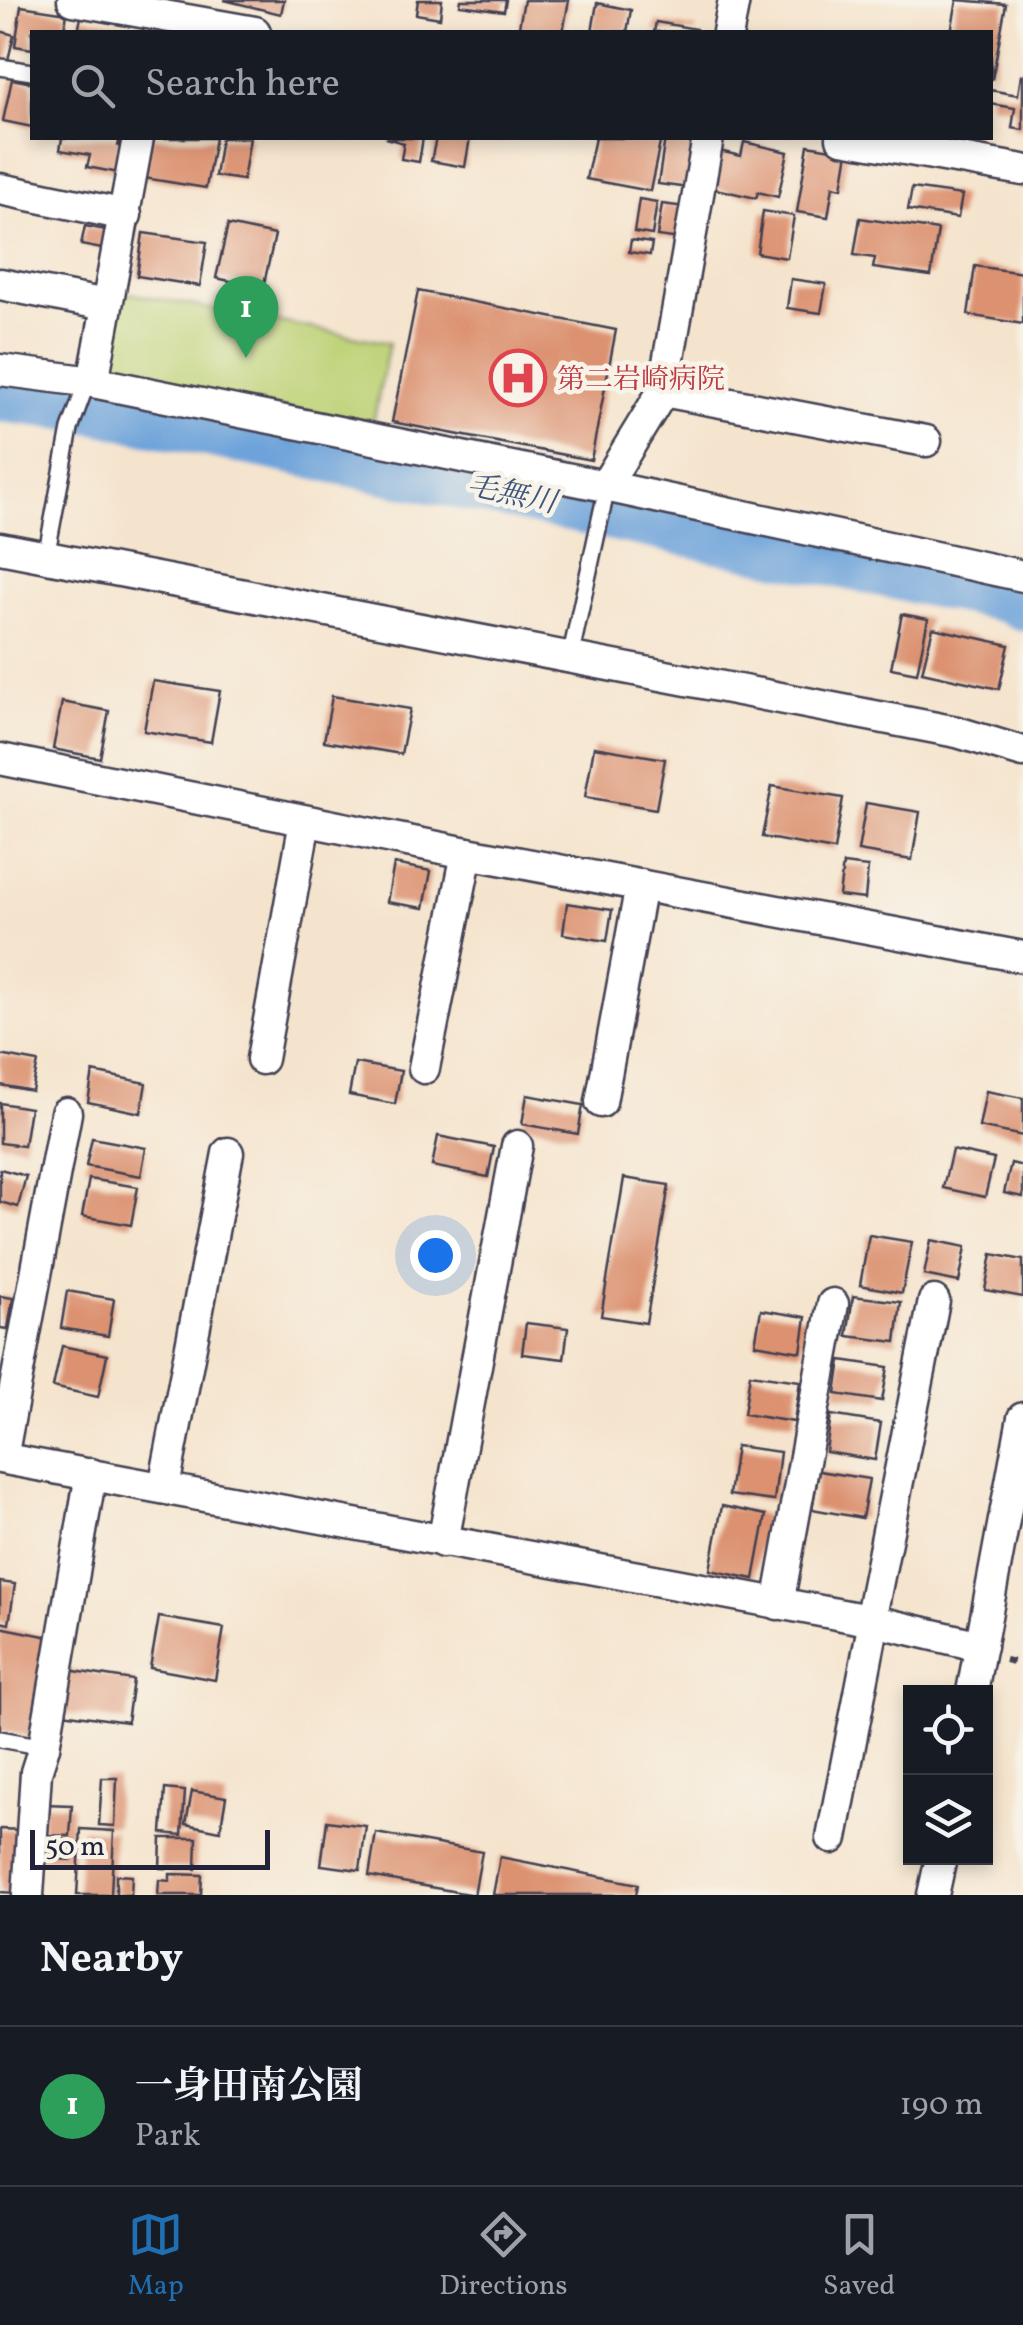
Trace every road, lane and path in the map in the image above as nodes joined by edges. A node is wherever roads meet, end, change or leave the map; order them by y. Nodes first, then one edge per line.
1 (73, 0) edge
2 (734, 0) edge
3 (160, 16) edge
4 (243, 30) edge
5 (728, 30) edge
6 (0, 66) edge
7 (30, 72) edge
8 (138, 140) edge
9 (708, 140) edge
10 (853, 140) edge
11 (1023, 170) edge
12 (0, 189) edge
13 (126, 215) junction
14 (0, 284) edge
15 (106, 305) junction
16 (0, 370) edge
17 (90, 384) junction
18 (663, 391) junction
19 (926, 441) dead end
20 (606, 489) junction
21 (0, 548) edge
22 (46, 557) junction
23 (1023, 576) edge
24 (570, 658) junction
25 (1023, 752) edge
26 (0, 760) edge
27 (305, 821) junction
28 (467, 853) junction
29 (641, 886) junction
30 (1023, 957) edge
31 (262, 1059) dead end
32 (424, 1068) dead end
33 (601, 1102) dead end
34 (66, 1113) dead end
35 (517, 1146) dead end
36 (228, 1153) dead end
37 (934, 1301) dead end
38 (833, 1304) dead end
39 (1023, 1418) edge
40 (1, 1458) edge
41 (91, 1474) junction
42 (164, 1487) junction
43 (443, 1542) junction
44 (778, 1604) junction
45 (872, 1621) junction
46 (981, 1646) junction
47 (973, 1685) edge
48 (0, 1739) edge
49 (44, 1747) junction
50 (832, 1838) dead end
51 (939, 1865) edge
52 (28, 1895) edge
53 (933, 1895) edge

1 - 3 street
2 - 5 street
3 - 4 street
6 - 7 lane
8 - 13 street
9 - 18 street
10 - 11 street
12 - 13 street
13 - 15 street
14 - 15 street
15 - 17 street
16 - 17 street
17 - 20 street
17 - 22 lane
18 - 19 street
18 - 20 street
20 - 23 street
20 - 24 lane
21 - 22 street
22 - 24 street
24 - 25 street
26 - 27 street
27 - 28 street
27 - 31 street
28 - 29 street
28 - 32 street
29 - 30 street
29 - 33 street
34 - 40 street
35 - 43 street
36 - 42 street
37 - 45 street
38 - 44 street
39 - 46 street
40 - 41 street
41 - 42 street
41 - 49 street
42 - 43 street
43 - 44 street
44 - 45 street
45 - 46 street
45 - 50 street
46 - 47 street
48 - 49 lane
49 - 52 street
51 - 53 street

